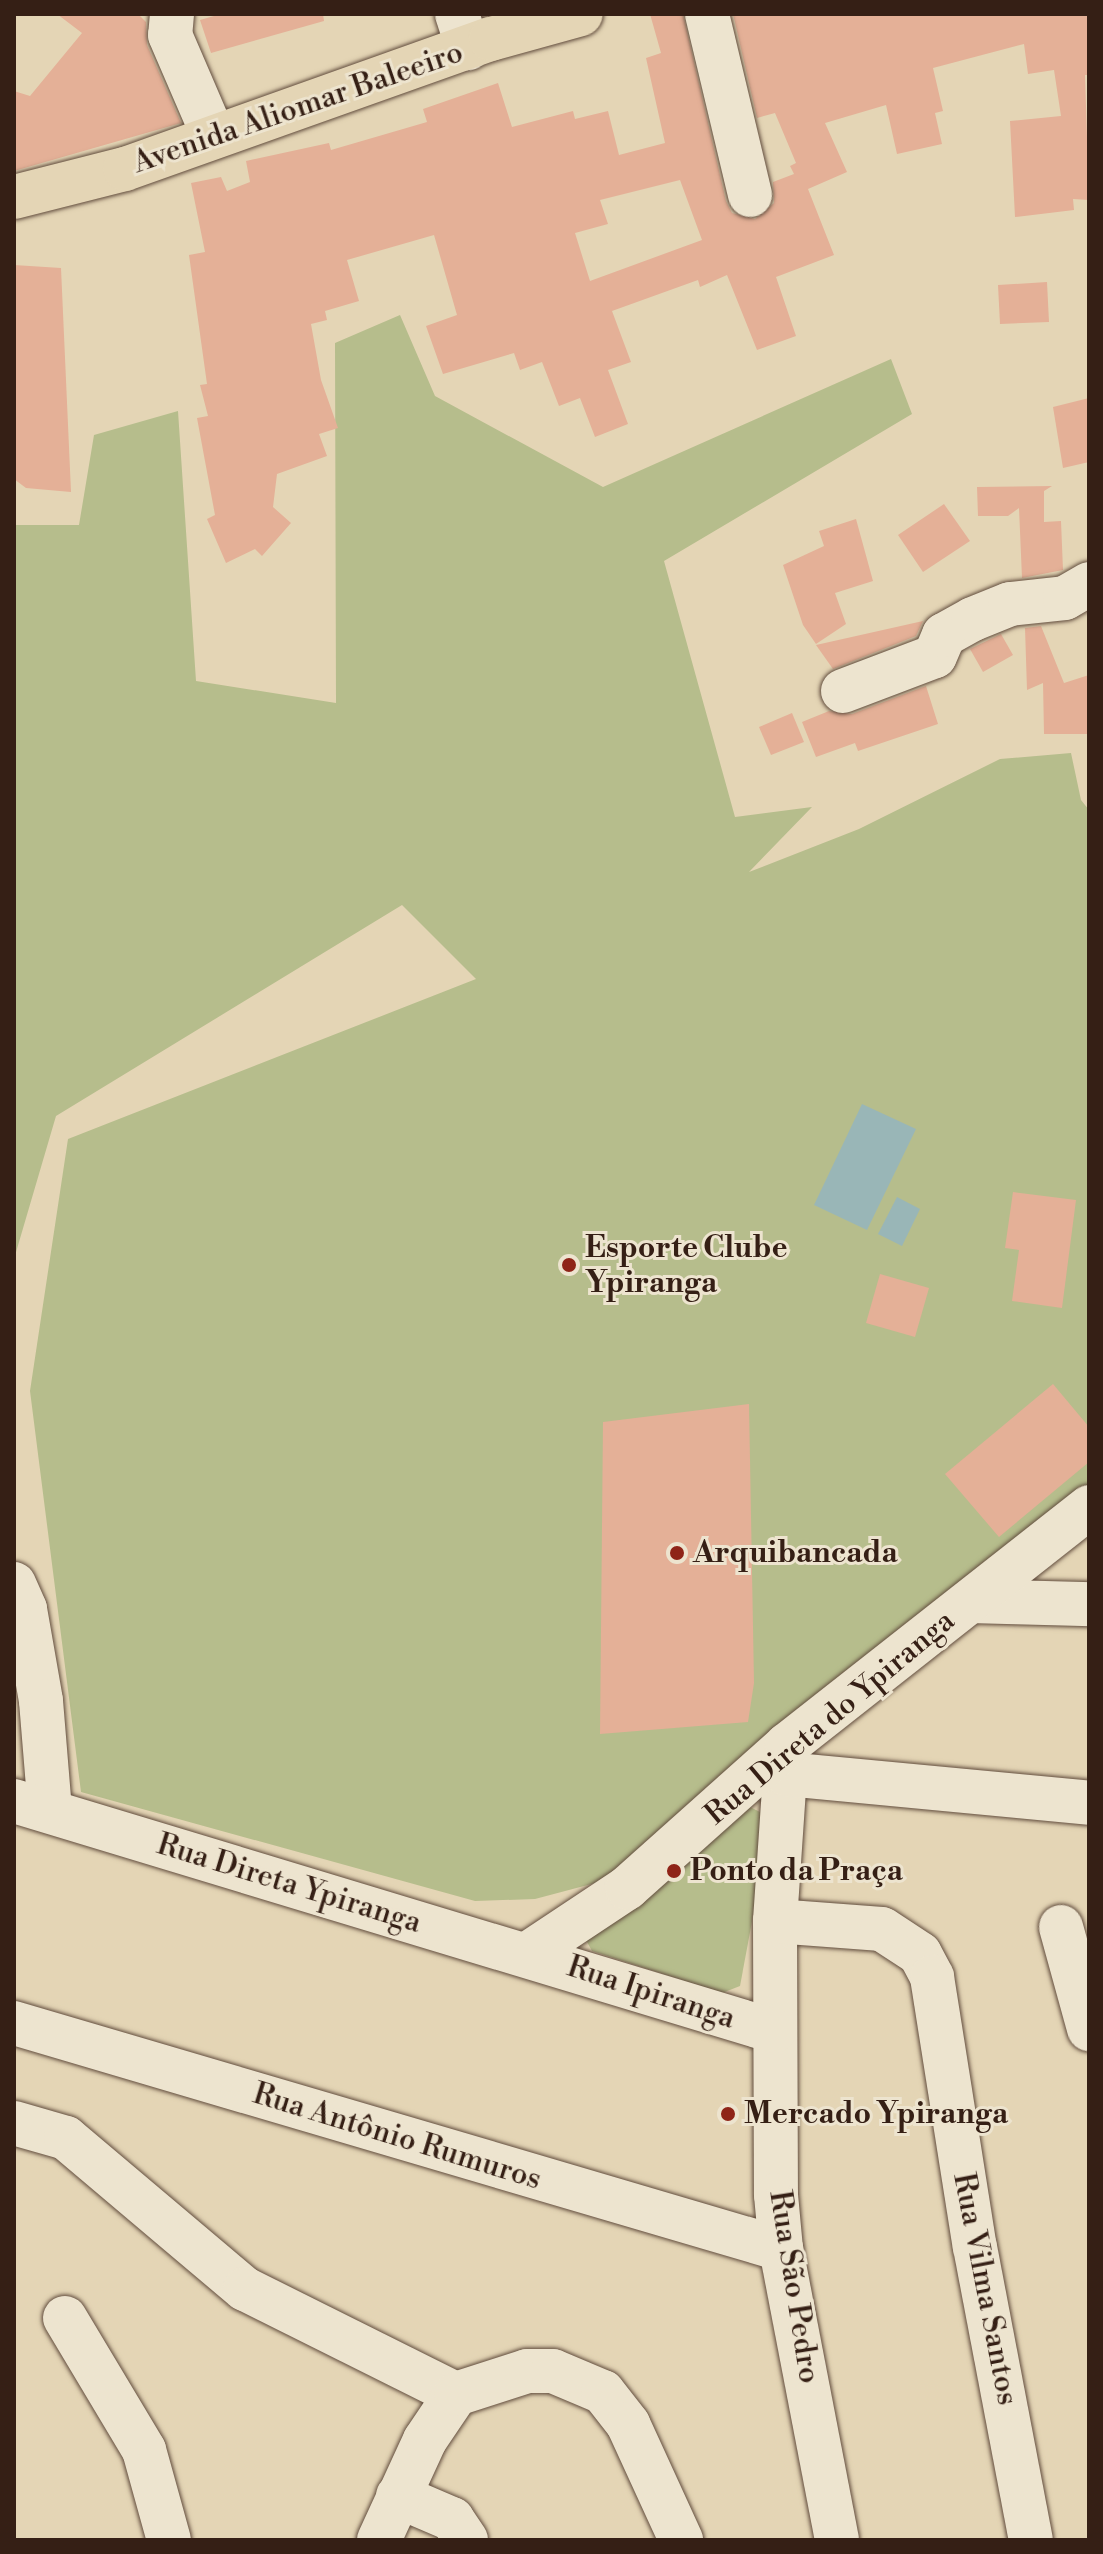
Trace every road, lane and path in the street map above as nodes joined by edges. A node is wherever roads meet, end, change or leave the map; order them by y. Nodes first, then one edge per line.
1 (172, 14) edge
2 (581, 14) edge
3 (707, 14) edge
4 (462, 31) edge
5 (213, 135) junction
6 (23, 193) edge
7 (750, 195) dead end
8 (1089, 584) edge
9 (843, 691) dead end
10 (1089, 1507) edge
11 (14, 1584) edge
12 (972, 1601) junction
13 (1089, 1604) edge
14 (786, 1760) junction
15 (1089, 1803) edge
16 (32, 1806) edge
17 (775, 1921) junction
18 (1061, 1927) dead end
19 (529, 1953) junction
20 (14, 2023) edge
21 (1089, 2029) edge
22 (774, 2031) junction
23 (14, 2123) edge
24 (781, 2249) junction
25 (65, 2318) dead end
26 (456, 2394) junction
27 (398, 2496) junction
28 (169, 2540) edge
29 (379, 2540) edge
30 (466, 2540) edge
31 (681, 2540) edge
32 (837, 2540) edge
33 (1031, 2540) edge

1 - 5 street
2 - 4 main road, Avenida Aliomar Baleeiro
3 - 7 street
4 - 5 main road, Avenida Aliomar Baleeiro
5 - 6 main road, Avenida Aliomar Baleeiro
8 - 9 street
10 - 12 street, Rua Direta do Ypiranga
11 - 16 street
12 - 13 street
12 - 14 street, Rua Direta do Ypiranga
14 - 15 street
14 - 17 street, Rua São Pedro
14 - 19 street, Rua Direta do Ypiranga
16 - 19 street, Rua Direta Ypiranga
17 - 22 street, Rua São Pedro
17 - 33 street, Rua Vilma Santos
18 - 21 street
19 - 22 street, Rua Ipiranga
20 - 24 street, Rua Antônio Rumuros
22 - 24 street, Rua São Pedro
23 - 26 street
24 - 32 street, Rua São Pedro
25 - 28 street
26 - 27 street
26 - 31 street
27 - 29 street
27 - 30 street

